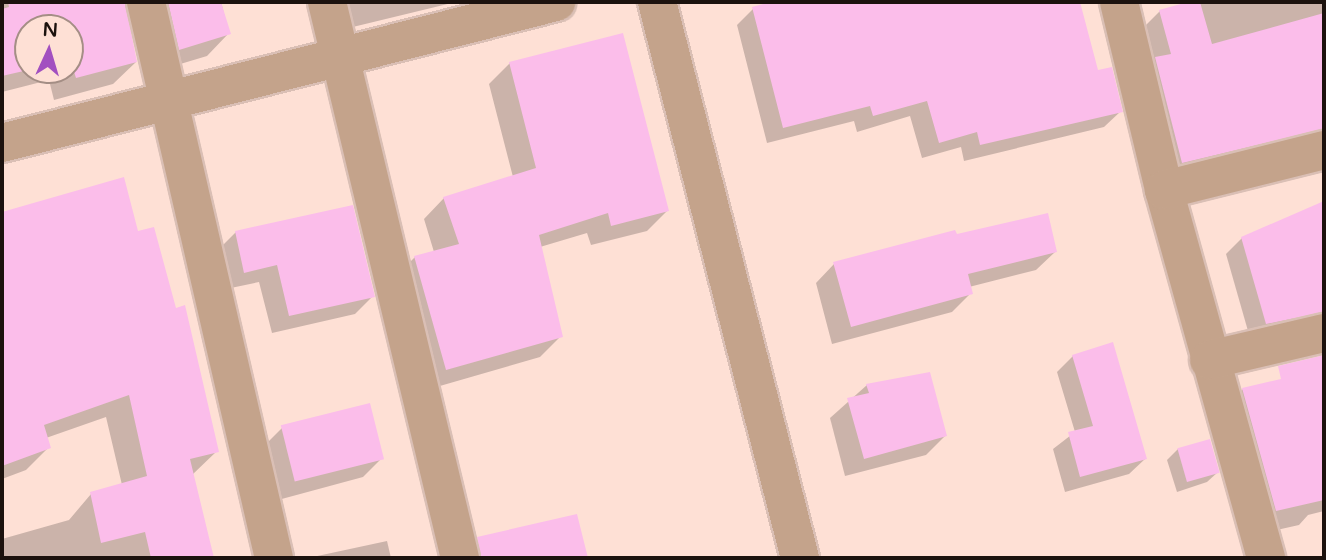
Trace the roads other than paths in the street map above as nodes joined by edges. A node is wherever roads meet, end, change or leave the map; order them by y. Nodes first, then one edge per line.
1 (146, 2) edge
2 (327, 2) edge
3 (556, 2) edge
4 (657, 2) edge
5 (1119, 2) edge
6 (341, 55) junction
7 (170, 100) junction
8 (2, 143) edge
9 (1324, 150) edge
10 (1164, 190) junction
11 (1324, 333) edge
12 (1209, 360) junction
13 (274, 558) edge
14 (460, 558) edge
15 (800, 558) edge
16 (1266, 558) edge

1 - 7 street
2 - 6 street
3 - 6 street
4 - 15 street
5 - 10 street
6 - 7 street
6 - 14 street
7 - 8 street
7 - 13 street
9 - 10 street
10 - 12 street
11 - 12 street
12 - 16 street

